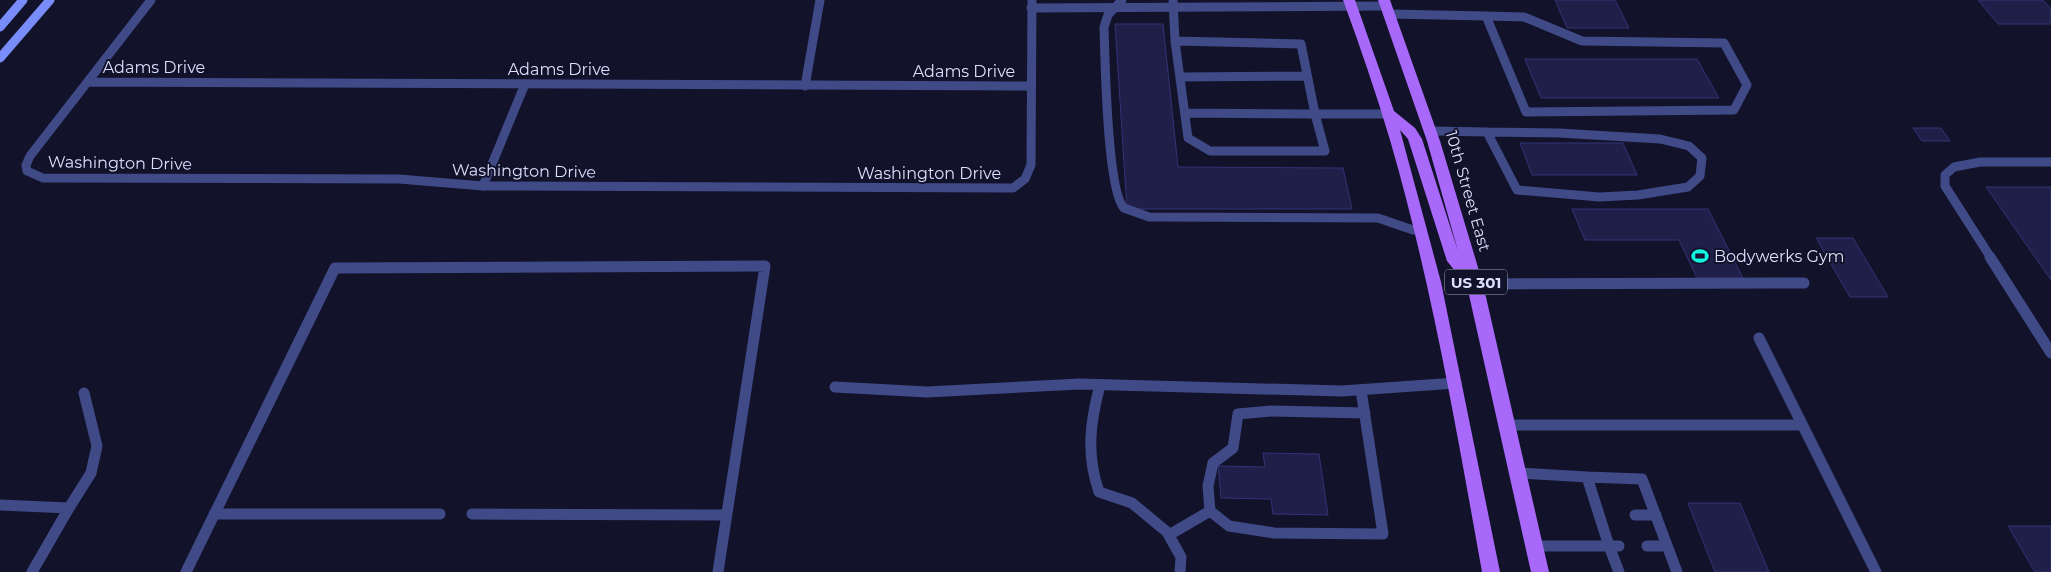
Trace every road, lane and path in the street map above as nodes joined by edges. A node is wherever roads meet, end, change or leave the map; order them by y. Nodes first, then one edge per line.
1 (23, 0) edge
2 (50, 0) edge
3 (151, 0) edge
4 (820, 0) edge
5 (1173, 3) edge
6 (1351, 3) edge
7 (1032, 4) edge
8 (1119, 4) edge
9 (1387, 7) edge
10 (1486, 16) junction
11 (0, 27) edge
12 (1175, 41) junction
13 (0, 58) edge
14 (1307, 76) junction
15 (1180, 77) junction
16 (88, 82) junction
17 (525, 84) junction
18 (804, 86) junction
19 (1030, 86) junction
20 (1185, 114) junction
21 (1316, 114) junction
22 (1390, 114) junction
23 (1432, 131) junction
24 (1487, 131) junction
25 (2051, 162) edge
26 (483, 186) junction
27 (1422, 230) junction
28 (1804, 283) dead end
29 (1476, 284) junction
30 (1759, 338) dead end
31 (2051, 353) edge
32 (1100, 384) junction
33 (1456, 384) junction
34 (835, 387) dead end
35 (1361, 390) junction
36 (84, 393) dead end
37 (1364, 413) junction
38 (1509, 425) junction
39 (1802, 425) junction
40 (1519, 473) junction
41 (1587, 478) junction
42 (0, 505) edge
43 (69, 508) junction
44 (1210, 511) junction
45 (214, 514) junction
46 (440, 514) dead end
47 (472, 514) dead end
48 (726, 515) junction
49 (1635, 515) dead end
50 (1656, 515) junction
51 (1169, 535) junction
52 (1534, 546) junction
53 (1614, 546) junction
54 (1647, 546) dead end
55 (1667, 546) junction
56 (32, 572) edge
57 (186, 572) edge
58 (718, 572) edge
59 (1180, 572) edge
60 (1491, 572) edge
61 (1540, 572) edge
62 (1619, 572) edge
63 (1677, 572) edge
64 (1876, 572) edge

1 - 11 street
2 - 13 street
3 - 16 street
4 - 18 street
5 - 6 street
5 - 8 street
5 - 12 street
6 - 9 street
6 - 22 main road, US 301
7 - 8 street
7 - 19 street
8 - 27 street
9 - 10 street
9 - 23 main road, 10th Street East / US 301
10 - 10 street
12 - 14 street
12 - 15 street
14 - 15 street
14 - 21 street
15 - 20 street
16 - 17 street, Adams Drive
16 - 26 street, Washington Drive
17 - 18 street, Adams Drive
17 - 26 street
18 - 19 street, Adams Drive
19 - 26 street, Washington Drive
20 - 21 street
20 - 21 street
21 - 22 street
22 - 27 main road, US 301
22 - 29 main road
23 - 24 street
23 - 29 main road, 10th Street East / US 301
24 - 24 street
25 - 31 street
27 - 33 main road, US 301
28 - 29 street
29 - 38 main road, 10th Street East / US 301
30 - 39 street
32 - 34 street
32 - 35 street
32 - 51 street
33 - 35 street
33 - 60 main road, US 301
35 - 37 street
36 - 43 street
37 - 44 street
37 - 44 street
38 - 39 street
38 - 40 main road, 10th Street East / US 301
39 - 64 street
40 - 41 street
40 - 52 main road, 10th Street East / US 301
41 - 50 street
41 - 53 street
42 - 43 street
43 - 56 street
44 - 51 street
45 - 46 street
45 - 48 street
45 - 57 street
47 - 48 street
48 - 58 street
49 - 50 street
50 - 55 street
51 - 59 street
52 - 53 street
52 - 61 main road, 10th Street East / US 301
53 - 62 street
54 - 55 street
55 - 63 street

